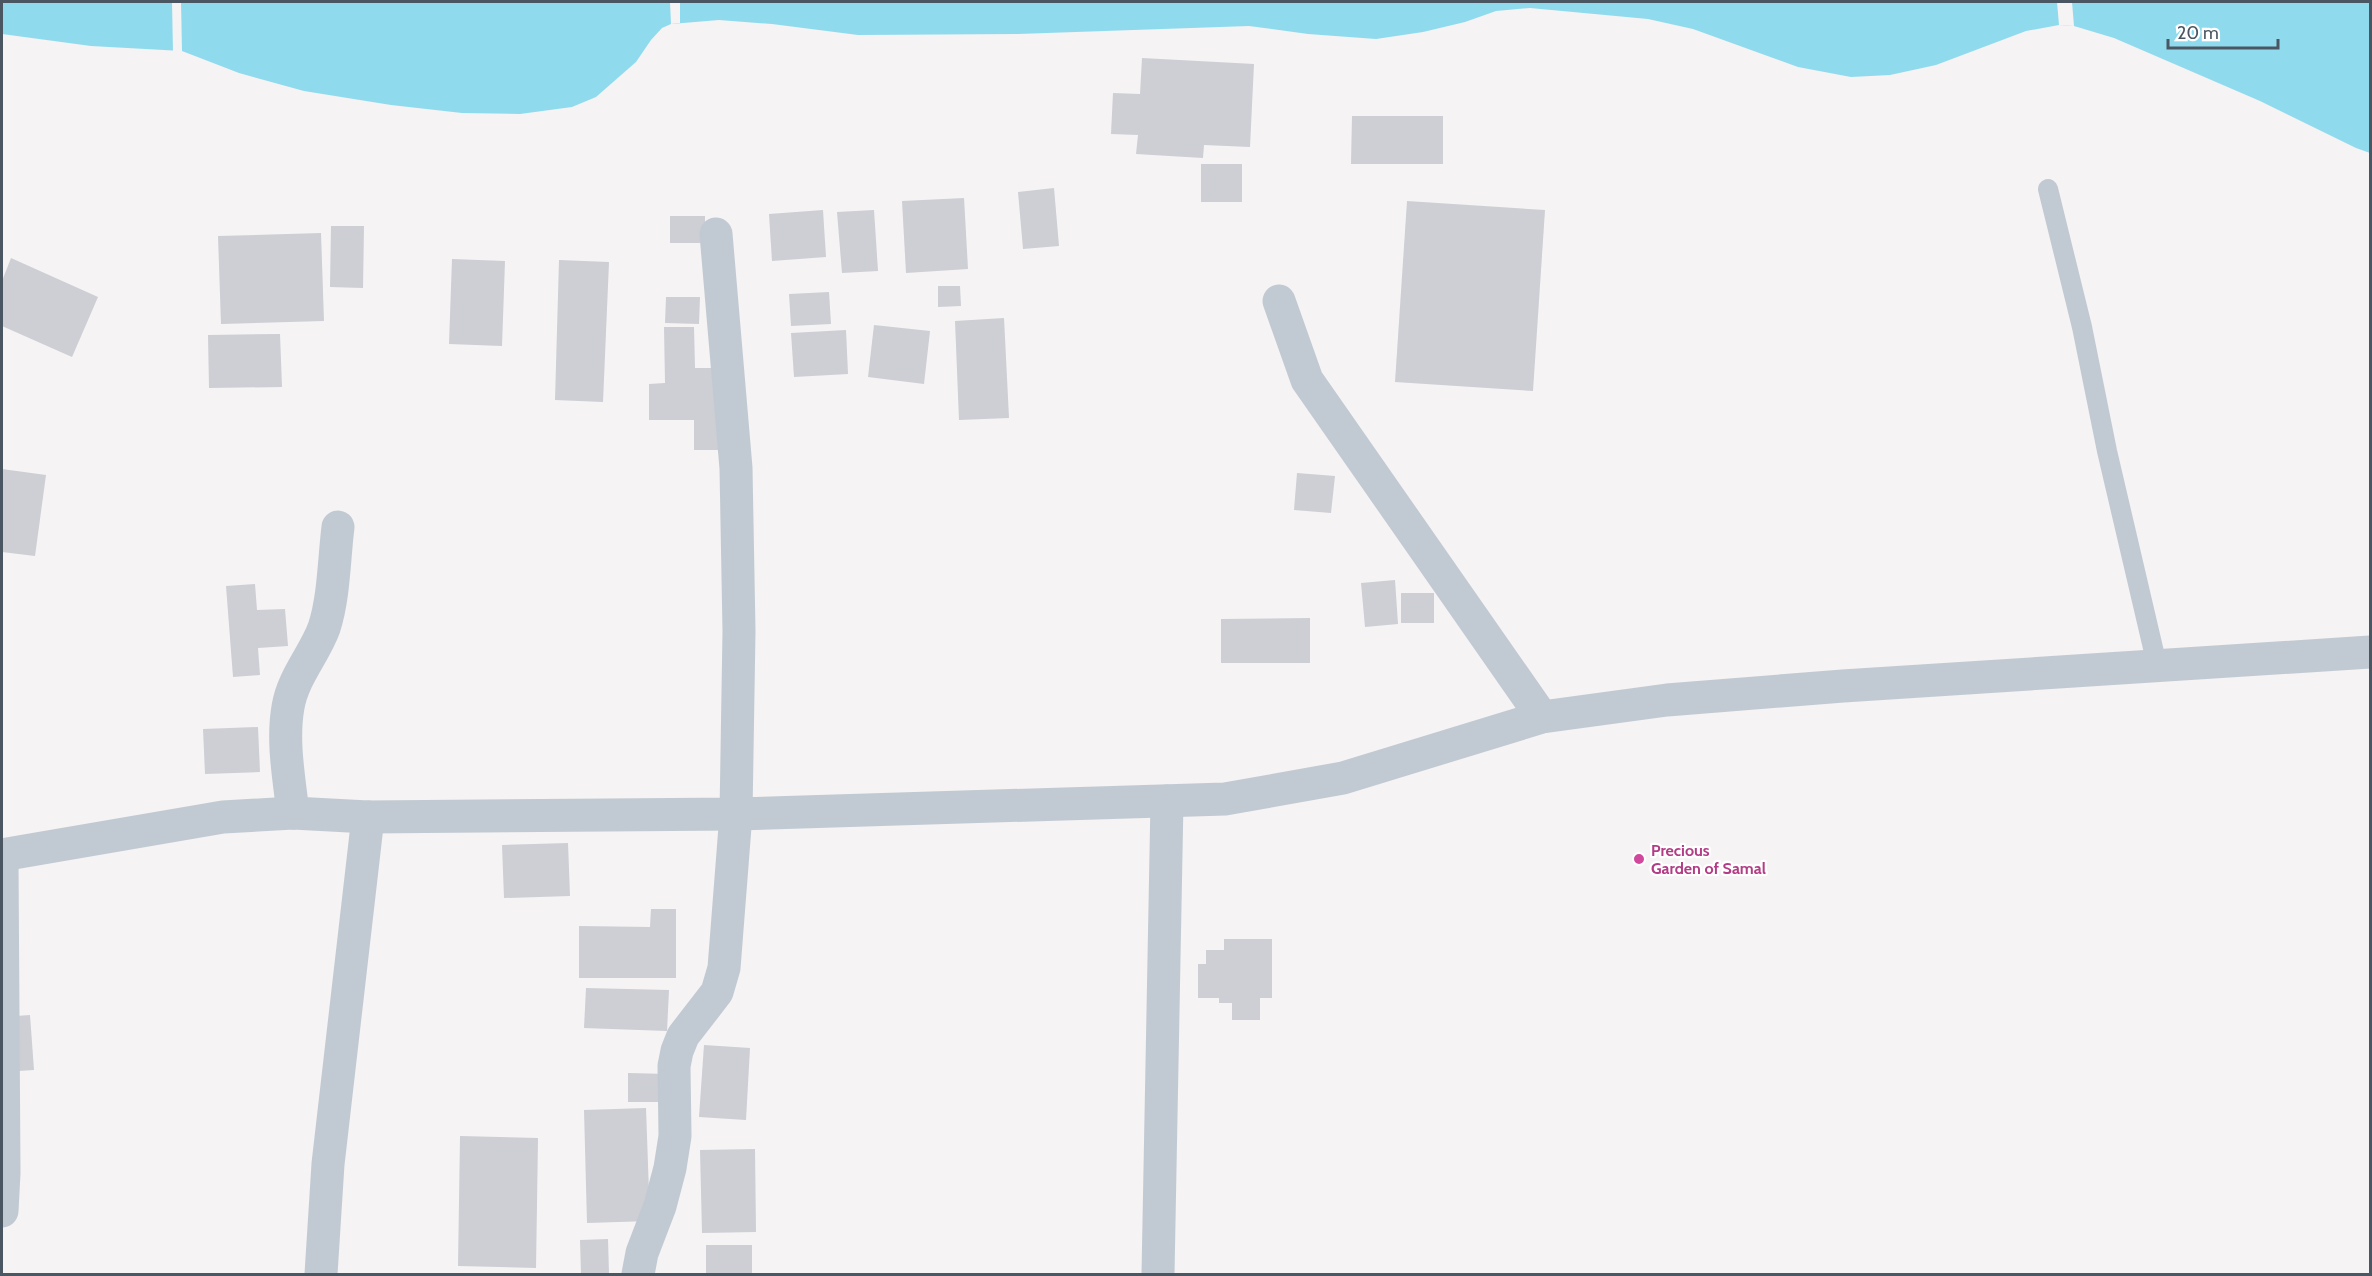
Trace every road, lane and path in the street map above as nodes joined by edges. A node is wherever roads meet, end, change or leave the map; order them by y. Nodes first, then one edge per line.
1 (2048, 189) dead end
2 (716, 234) dead end
3 (1279, 301) dead end
4 (338, 527) dead end
5 (2370, 652) edge
6 (2157, 665) junction
7 (1542, 717) junction
8 (1167, 801) junction
9 (293, 813) junction
10 (736, 814) junction
11 (368, 817) junction
12 (2, 855) edge
13 (2, 863) edge
14 (2, 1211) edge
15 (321, 1275) edge
16 (638, 1275) edge
17 (1158, 1275) edge

1 - 6 lane
2 - 10 street
3 - 7 street
4 - 9 street
5 - 6 street
6 - 7 street
7 - 8 street
8 - 10 street
8 - 17 street
9 - 11 street
9 - 12 street
10 - 11 street
10 - 16 street
11 - 15 street
13 - 14 street

